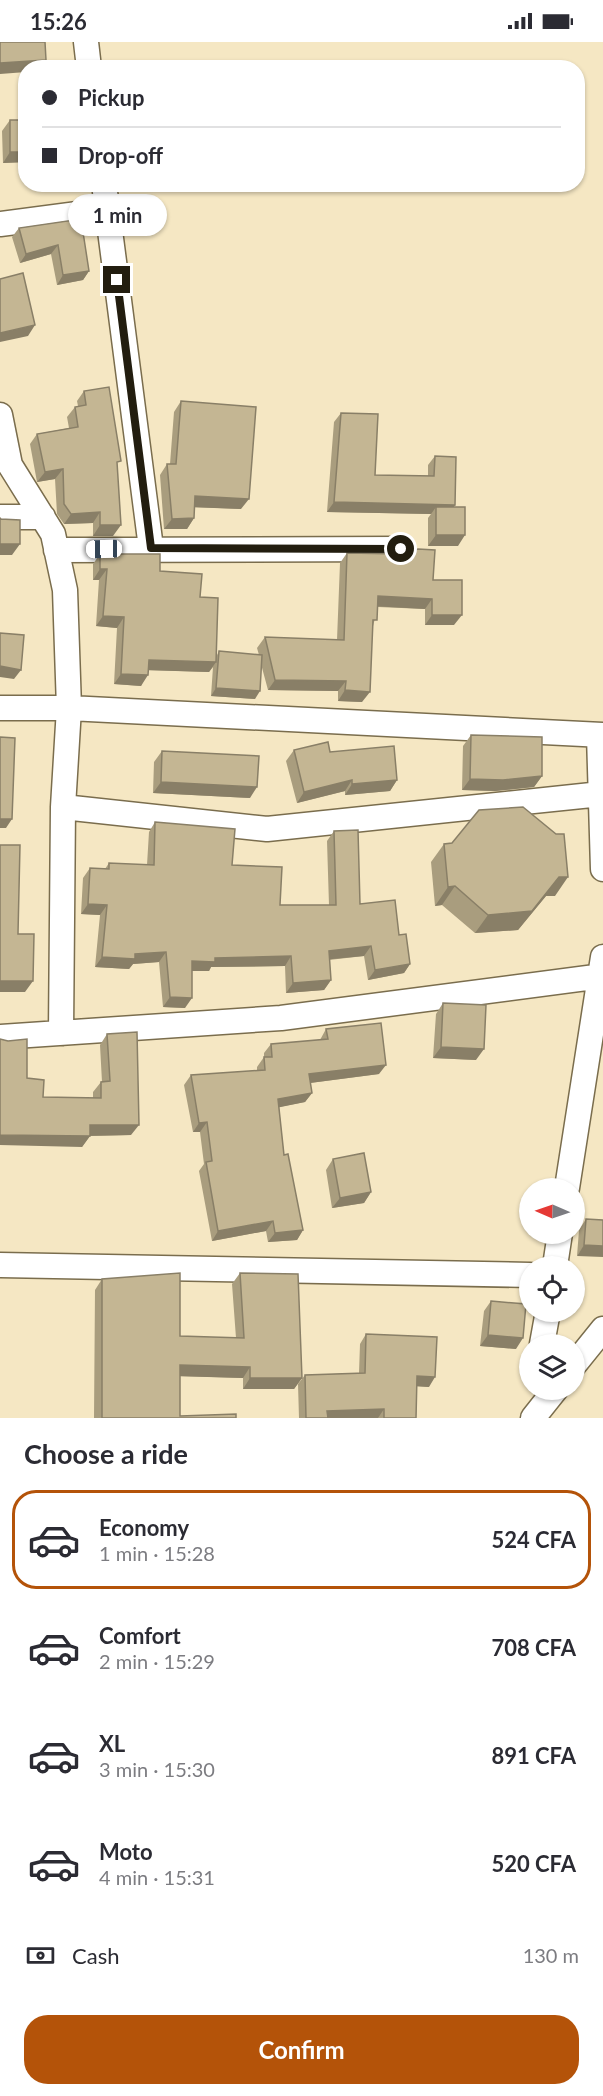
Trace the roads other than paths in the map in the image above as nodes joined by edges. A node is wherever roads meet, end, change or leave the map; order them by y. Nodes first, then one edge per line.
1 (86, 42) edge
2 (88, 60) edge
3 (105, 192) edge
4 (108, 210) junction
5 (0, 224) edge
6 (0, 414) edge
7 (0, 517) edge
8 (43, 517) junction
9 (151, 548) junction
10 (401, 549) dead end
11 (56, 550) junction
12 (0, 708) edge
13 (69, 708) junction
14 (601, 735) edge
15 (601, 794) junction
16 (63, 807) junction
17 (603, 869) edge
18 (602, 970) edge
19 (62, 1033) junction
20 (0, 1037) edge
21 (569, 1178) edge
22 (0, 1265) edge
23 (519, 1275) edge
24 (603, 1329) edge
25 (585, 1351) edge
26 (534, 1400) edge
27 (547, 1400) edge
28 (532, 1418) edge

1 - 2 street
3 - 4 street
4 - 5 street
4 - 9 street
6 - 8 street
7 - 8 street
8 - 11 street
9 - 10 street
9 - 11 street
11 - 13 street
12 - 13 street
13 - 14 street
13 - 16 street
14 - 15 street
15 - 16 street
15 - 17 street
16 - 19 street
18 - 19 street
18 - 21 street
19 - 20 street
22 - 23 street
24 - 25 street
26 - 28 street
27 - 28 street

